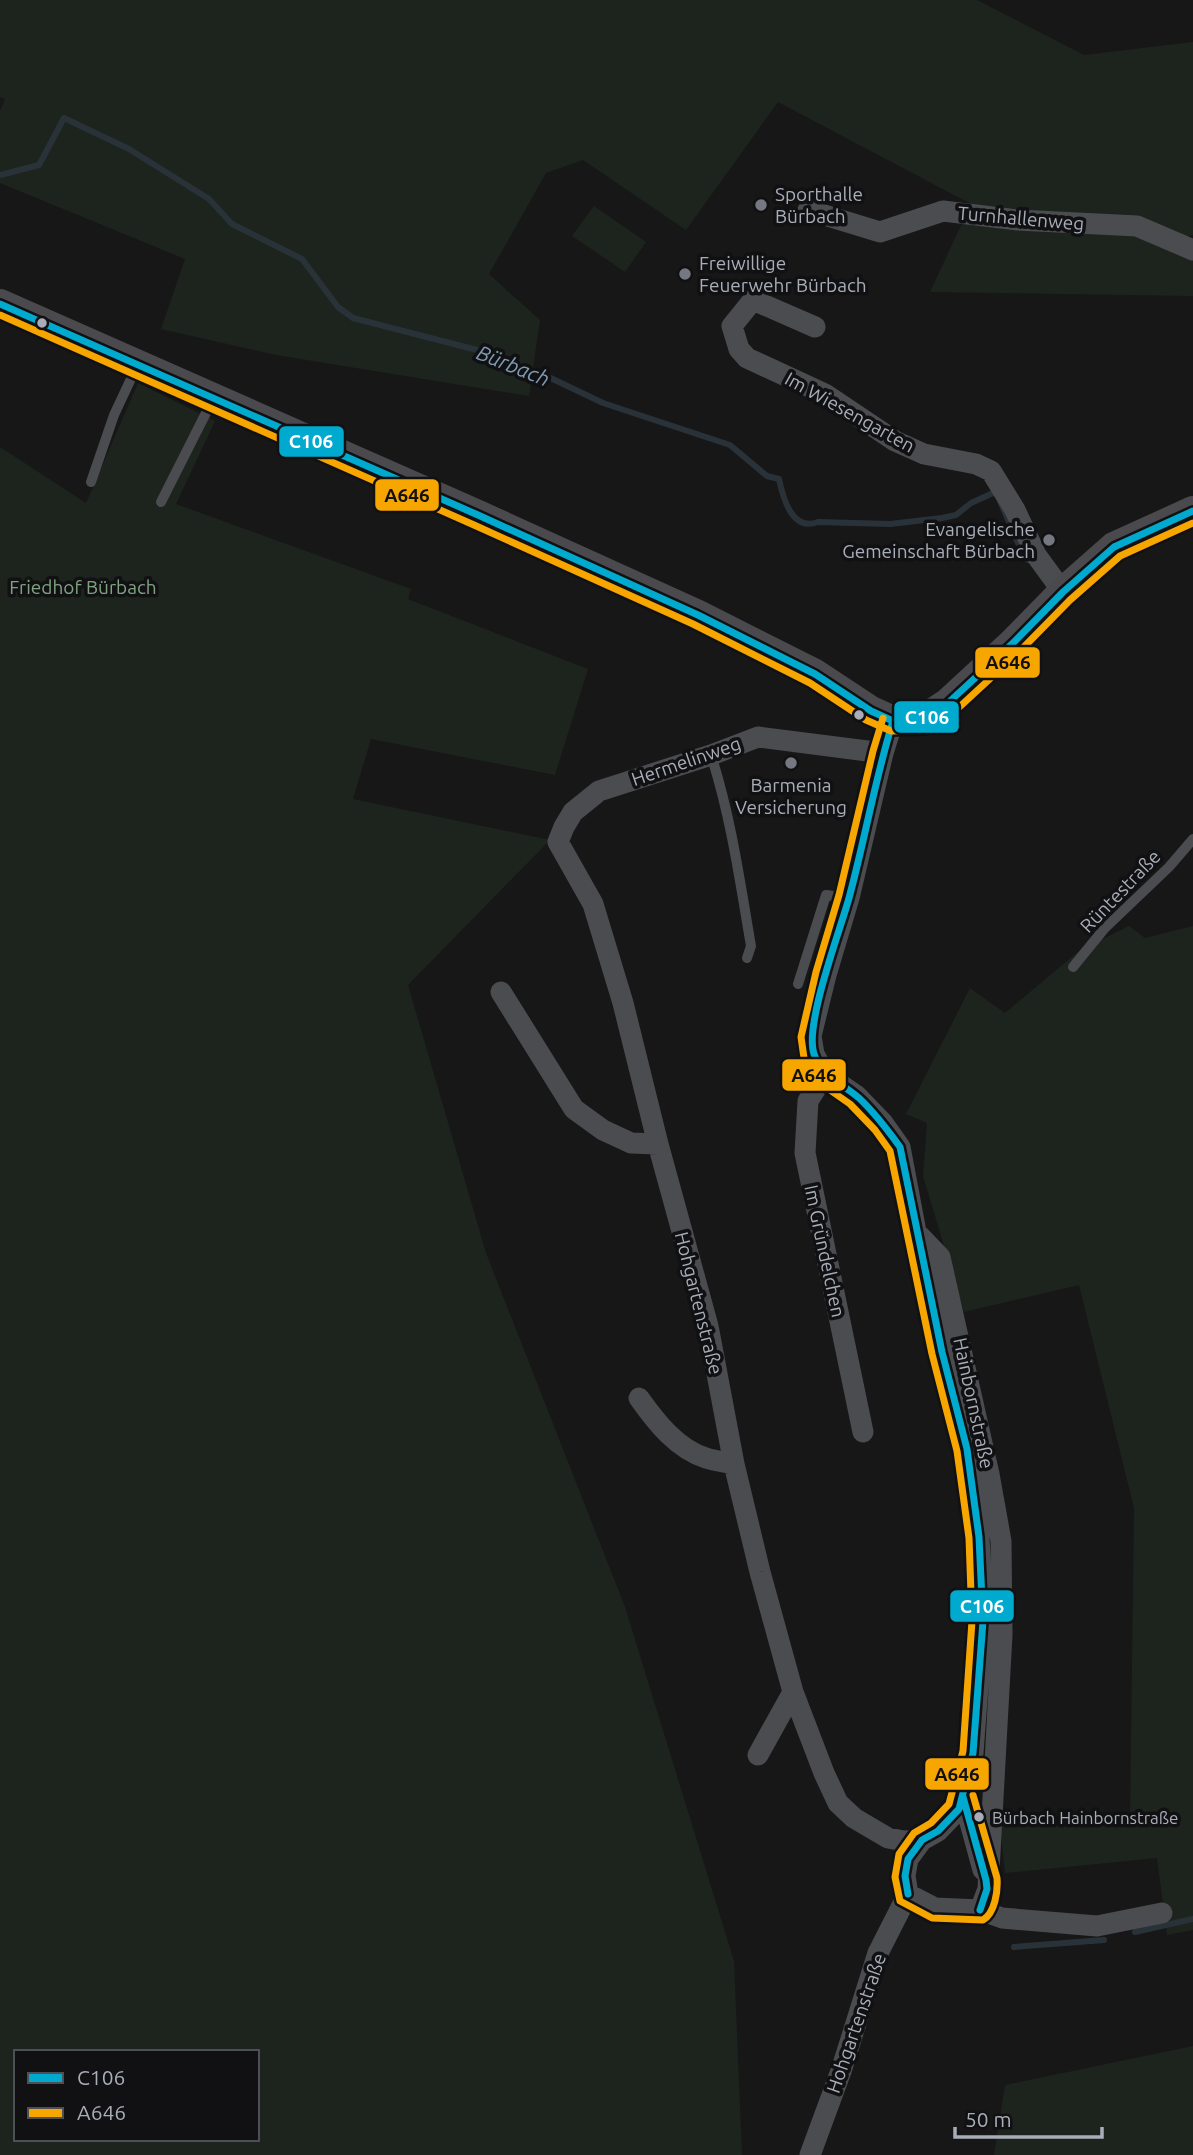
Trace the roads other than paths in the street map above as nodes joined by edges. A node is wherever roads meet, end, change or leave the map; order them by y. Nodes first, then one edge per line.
1 (808, 210) dead end
2 (1193, 250) edge
3 (0, 304) edge
4 (816, 327) dead end
5 (138, 365) junction
6 (214, 398) junction
7 (91, 482) dead end
8 (161, 502) dead end
9 (1193, 511) edge
10 (1063, 592) junction
11 (893, 721) junction
12 (883, 753) junction
13 (711, 755) junction
14 (1193, 839) edge
15 (558, 842) joint
16 (849, 898) junction
17 (747, 958) dead end
18 (1073, 967) dead end
19 (798, 984) dead end
20 (501, 992) dead end
21 (825, 1074) junction
22 (657, 1144) junction
23 (916, 1233) junction
24 (639, 1398) dead end
25 (863, 1432) dead end
26 (734, 1464) junction
27 (793, 1692) junction
28 (758, 1755) dead end
29 (963, 1797) junction
30 (922, 1840) junction
31 (987, 1878) junction
32 (908, 1894) junction
33 (980, 1910) junction
34 (1162, 1913) dead end
35 (810, 2155) edge

1 - 2 street, Turnhallenweg
3 - 5 street
4 - 10 street, Im Wiesengarten
5 - 6 street
5 - 7 lane
6 - 8 lane
6 - 11 street
9 - 10 street
10 - 11 street
11 - 12 street
12 - 13 street, Hermelinweg
12 - 16 street
13 - 15 street, Hermelinweg
13 - 17 lane
14 - 18 lane, Rüntestraße
15 - 22 street, Hohgartenstraße
16 - 19 lane
16 - 21 street
20 - 22 street
21 - 23 street, Hainbornstraße
21 - 25 street, Im Gründelchen
22 - 26 street, Hohgartenstraße
23 - 29 street, Hainbornstraße
23 - 31 street, Hainbornstraße
24 - 26 street
26 - 27 street, Hohgartenstraße
27 - 28 street
27 - 30 street, Hohgartenstraße
29 - 30 street, Hainbornstraße
29 - 31 street, Hainbornstraße
30 - 32 street, Hainbornstraße
31 - 33 street, Hainbornstraße
32 - 33 street
32 - 35 street, Hohgartenstraße
33 - 34 street

